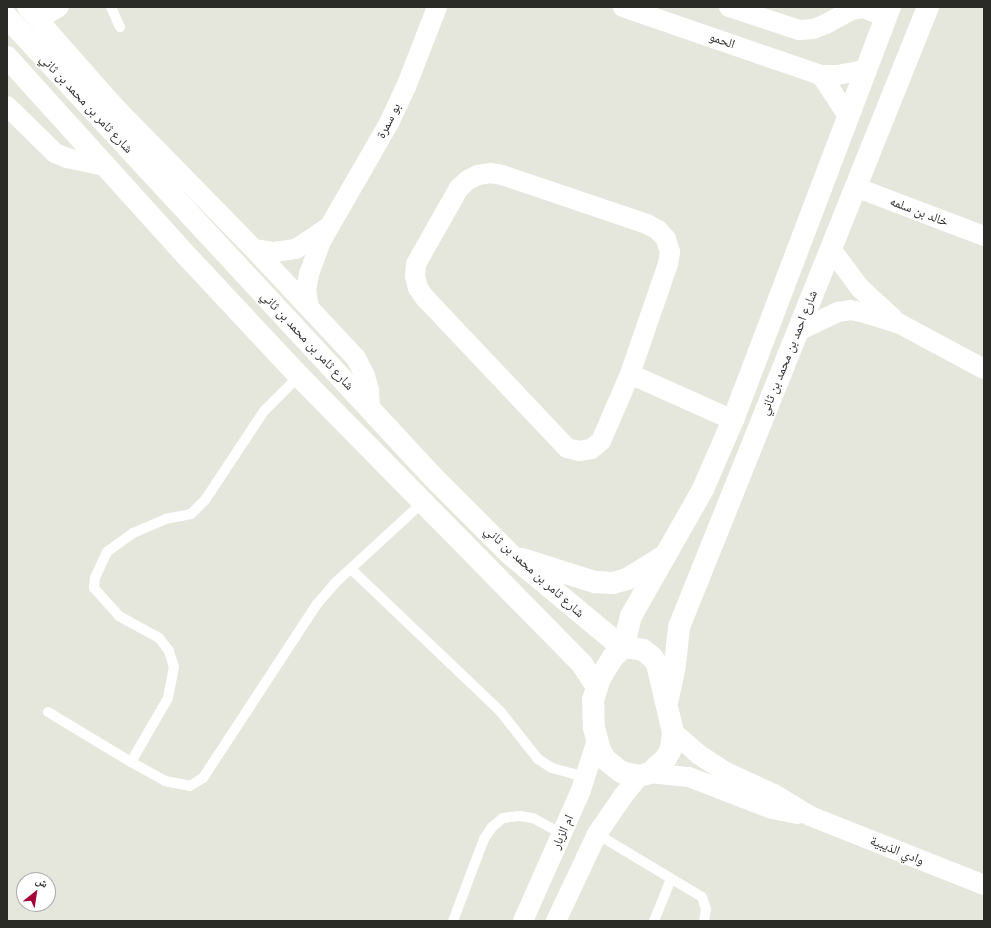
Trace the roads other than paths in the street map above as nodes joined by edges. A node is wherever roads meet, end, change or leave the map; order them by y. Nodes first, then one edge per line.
1 (59, 7) edge
2 (111, 7) edge
3 (437, 7) edge
4 (623, 7) edge
5 (729, 7) edge
6 (928, 7) edge
7 (888, 12) edge
8 (32, 13) edge
9 (7, 18) edge
10 (120, 27) dead end
11 (7, 57) edge
12 (868, 66) junction
13 (821, 75) junction
14 (11, 116) edge
15 (848, 116) junction
16 (106, 166) junction
17 (855, 187) junction
18 (328, 228) junction
19 (984, 236) edge
20 (254, 249) junction
21 (831, 249) junction
22 (309, 308) junction
23 (900, 324) junction
24 (798, 331) junction
25 (984, 369) edge
26 (630, 374) junction
27 (299, 376) junction
28 (370, 409) junction
29 (733, 420) junction
30 (422, 503) junction
31 (667, 554) junction
32 (511, 555) junction
33 (351, 568) junction
34 (623, 648) junction
35 (597, 687) junction
36 (667, 703) junction
37 (48, 712) dead end
38 (673, 732) junction
39 (597, 740) junction
40 (131, 762) junction
41 (645, 774) junction
42 (585, 777) junction
43 (810, 816) junction
44 (562, 834) junction
45 (597, 834) junction
46 (671, 879) junction
47 (984, 885) edge
48 (562, 918) edge
49 (453, 921) edge
50 (523, 921) edge
51 (654, 921) edge
52 (704, 921) edge

1 - 8 street
2 - 10 lane
3 - 18 street, بو سمرة
4 - 13 street, الحمو
5 - 7 street
6 - 17 street, شارع احمد بن محمد بن ثاني
7 - 12 street, شارع احمد بن محمد بن ثاني
8 - 20 street
9 - 28 street, شارع ثامر بن محمد بن ثاني
11 - 16 street, شارع ثامر بن محمد بن ثاني
12 - 13 street, الحمو
12 - 15 street, شارع احمد بن محمد بن ثاني
13 - 15 street
14 - 16 street
15 - 29 street, شارع احمد بن محمد بن ثاني
16 - 27 street, شارع ثامر بن محمد بن ثاني
17 - 19 street, خالد بن سلمه
17 - 21 street, شارع احمد بن محمد بن ثاني
18 - 20 street, بو سمرة
18 - 22 street, بو سمرة
20 - 22 street
21 - 23 street
21 - 24 street, شارع احمد بن محمد بن ثاني
22 - 28 street
23 - 24 street
23 - 25 street
24 - 36 street, شارع احمد بن محمد بن ثاني
26 - 26 street
26 - 29 street
27 - 30 street, شارع ثامر بن محمد بن ثاني
27 - 40 lane
28 - 32 street, شارع ثامر بن محمد بن ثاني
29 - 31 street, شارع احمد بن محمد بن ثاني
30 - 33 lane
30 - 35 street, شارع ثامر بن محمد بن ثاني
31 - 32 street
31 - 34 street, شارع احمد بن محمد بن ثاني
32 - 34 street, شارع ثامر بن محمد بن ثاني
33 - 40 lane
33 - 42 lane
34 - 35 street
34 - 36 street
35 - 39 street
36 - 38 street
37 - 40 lane
38 - 41 street
38 - 43 street, وادي الذيبية
39 - 41 street
39 - 42 street, ام الزبار
41 - 43 street, وادي الذيبية
41 - 45 street
42 - 44 street, ام الزبار
43 - 47 street, وادي الذيبية
44 - 49 lane
44 - 50 street, ام الزبار
45 - 46 lane
45 - 48 street
46 - 51 lane
46 - 52 lane

